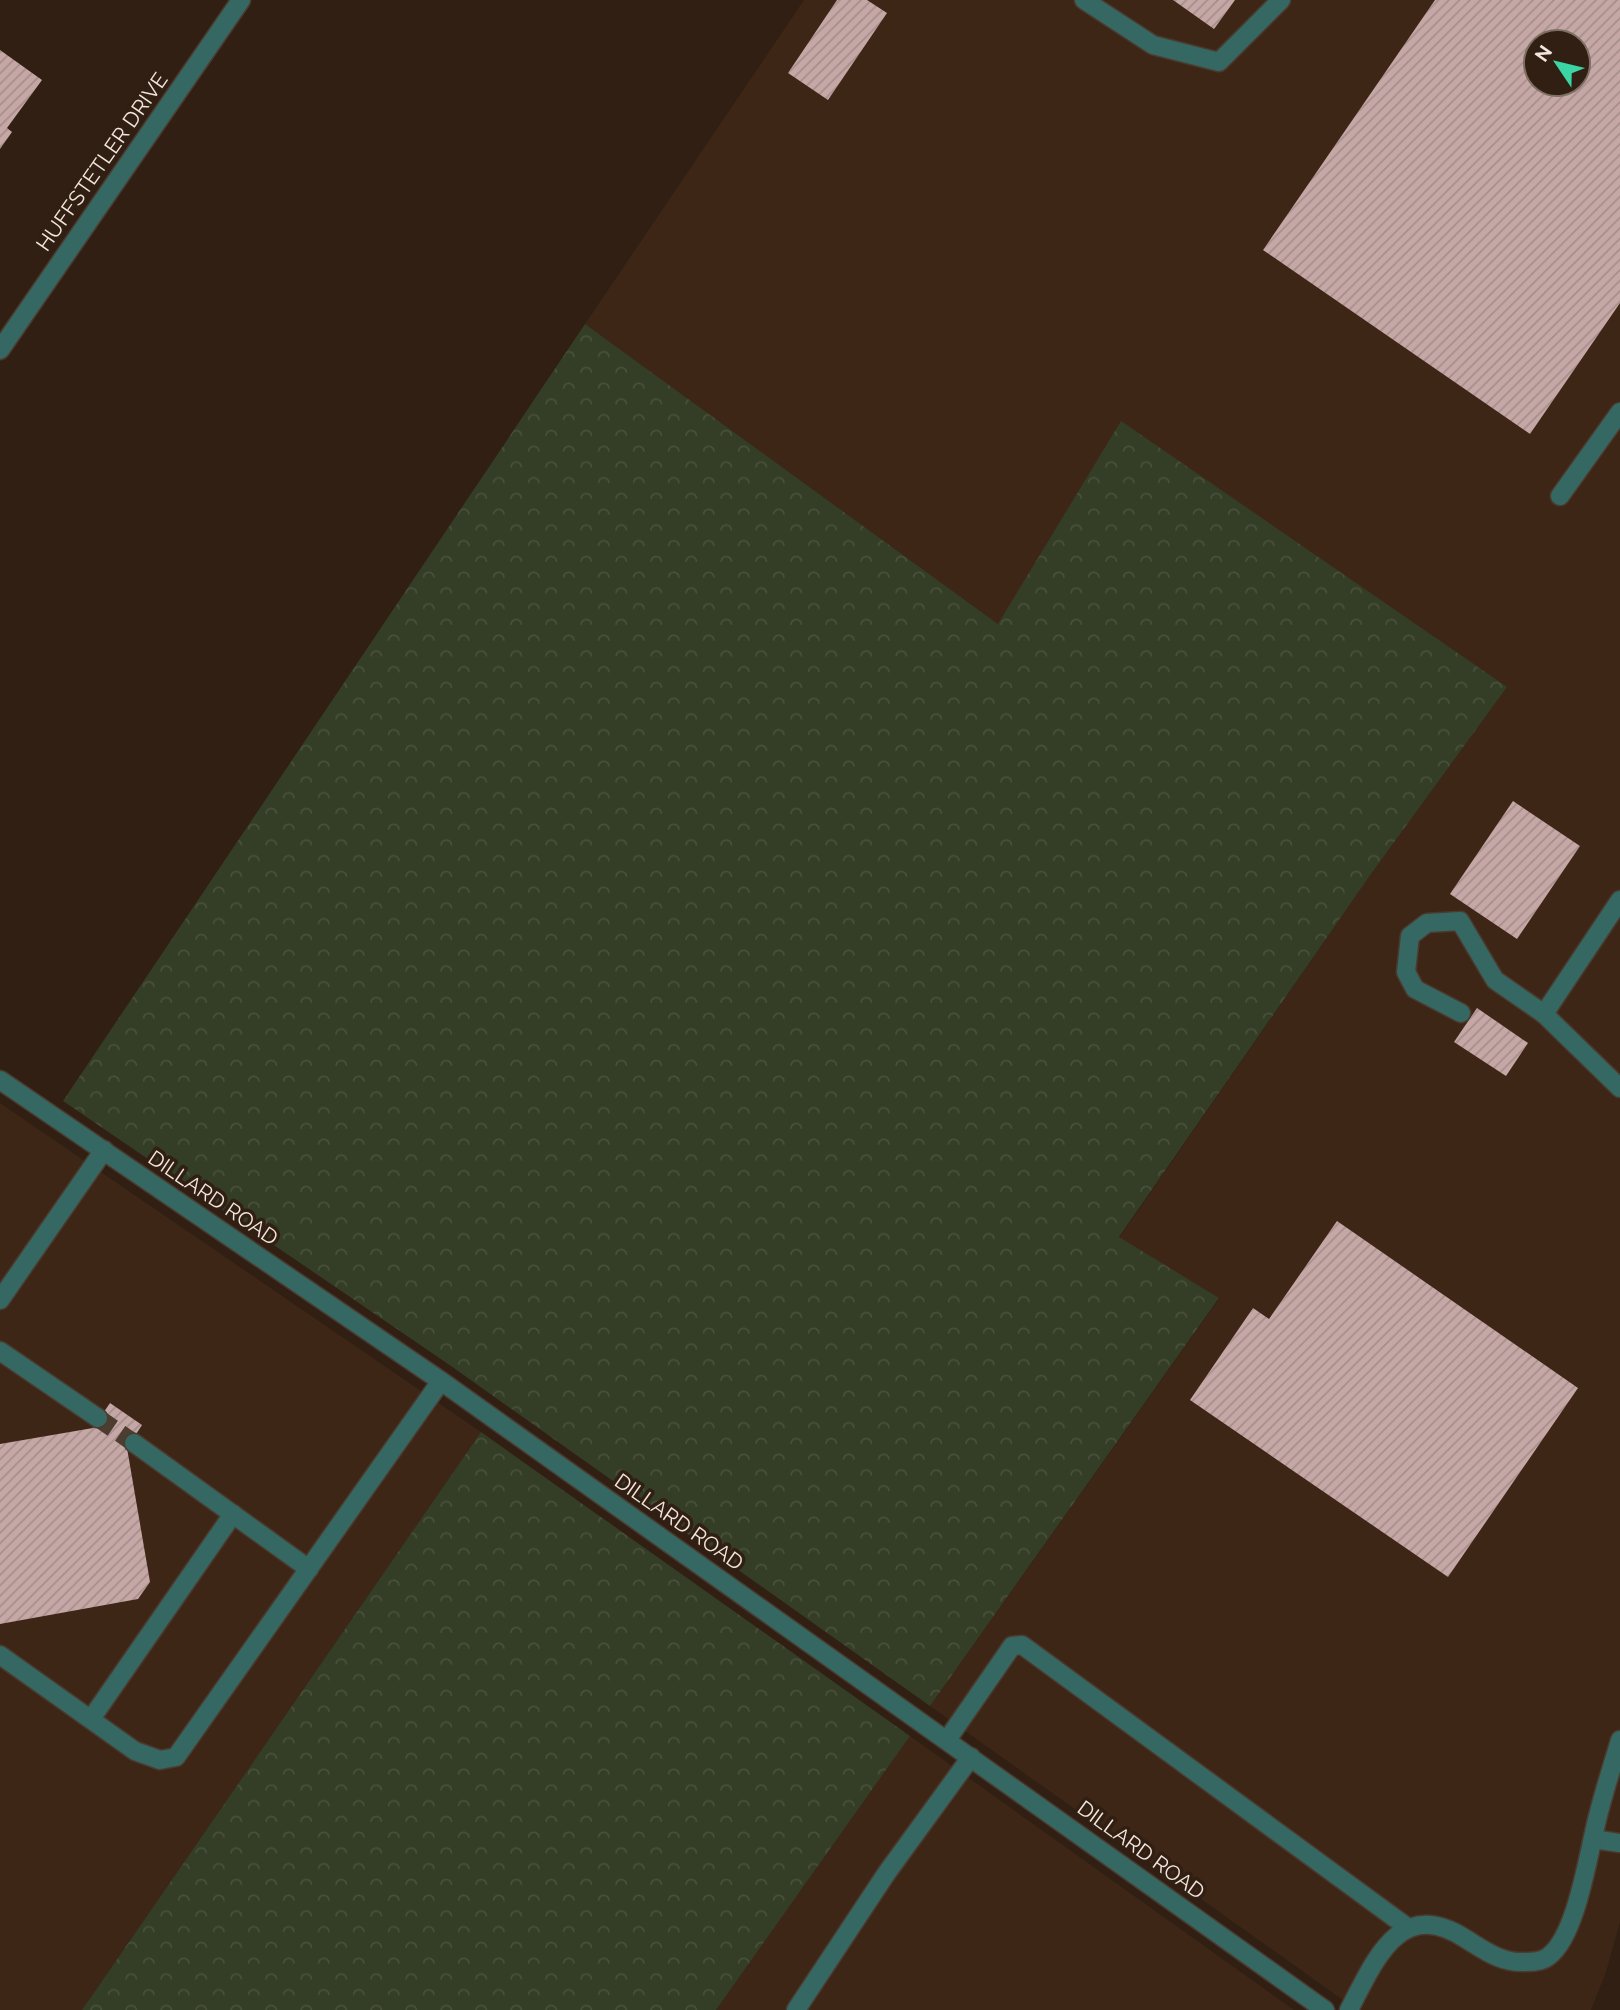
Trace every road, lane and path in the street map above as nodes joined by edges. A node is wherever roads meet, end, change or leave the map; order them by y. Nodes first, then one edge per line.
1 (241, 0) edge
2 (1084, 0) edge
3 (1281, 0) edge
4 (0, 350) edge
5 (1620, 412) edge
6 (1560, 496) dead end
7 (1620, 900) edge
8 (1461, 1013) dead end
9 (1544, 1014) junction
10 (0, 1080) edge
11 (1620, 1088) edge
12 (104, 1150) junction
13 (0, 1300) edge
14 (0, 1351) edge
15 (441, 1381) junction
16 (98, 1418) tunnel mouth
17 (134, 1443) tunnel mouth
18 (233, 1514) junction
19 (309, 1569) junction
20 (0, 1655) edge
21 (91, 1719) junction
22 (947, 1740) junction
23 (1620, 1741) edge
24 (971, 1757) junction
25 (1593, 1839) junction
26 (1620, 1843) edge
27 (1407, 1927) junction
28 (796, 2010) edge
29 (1325, 2010) edge
30 (1349, 2010) edge

1 - 4 street, HUFFSTETLER DRIVE
2 - 3 street
5 - 6 street
7 - 9 street
8 - 9 street
9 - 11 street
10 - 12 street, DILLARD ROAD
12 - 13 street
12 - 15 street, DILLARD ROAD
14 - 16 street
15 - 19 street
15 - 22 street, DILLARD ROAD
17 - 18 street
18 - 19 street
18 - 21 street
19 - 21 street
20 - 21 street
22 - 24 street, DILLARD ROAD
22 - 27 street
23 - 25 street
24 - 28 street
24 - 29 street, DILLARD ROAD
25 - 26 street
25 - 27 street
27 - 30 street

